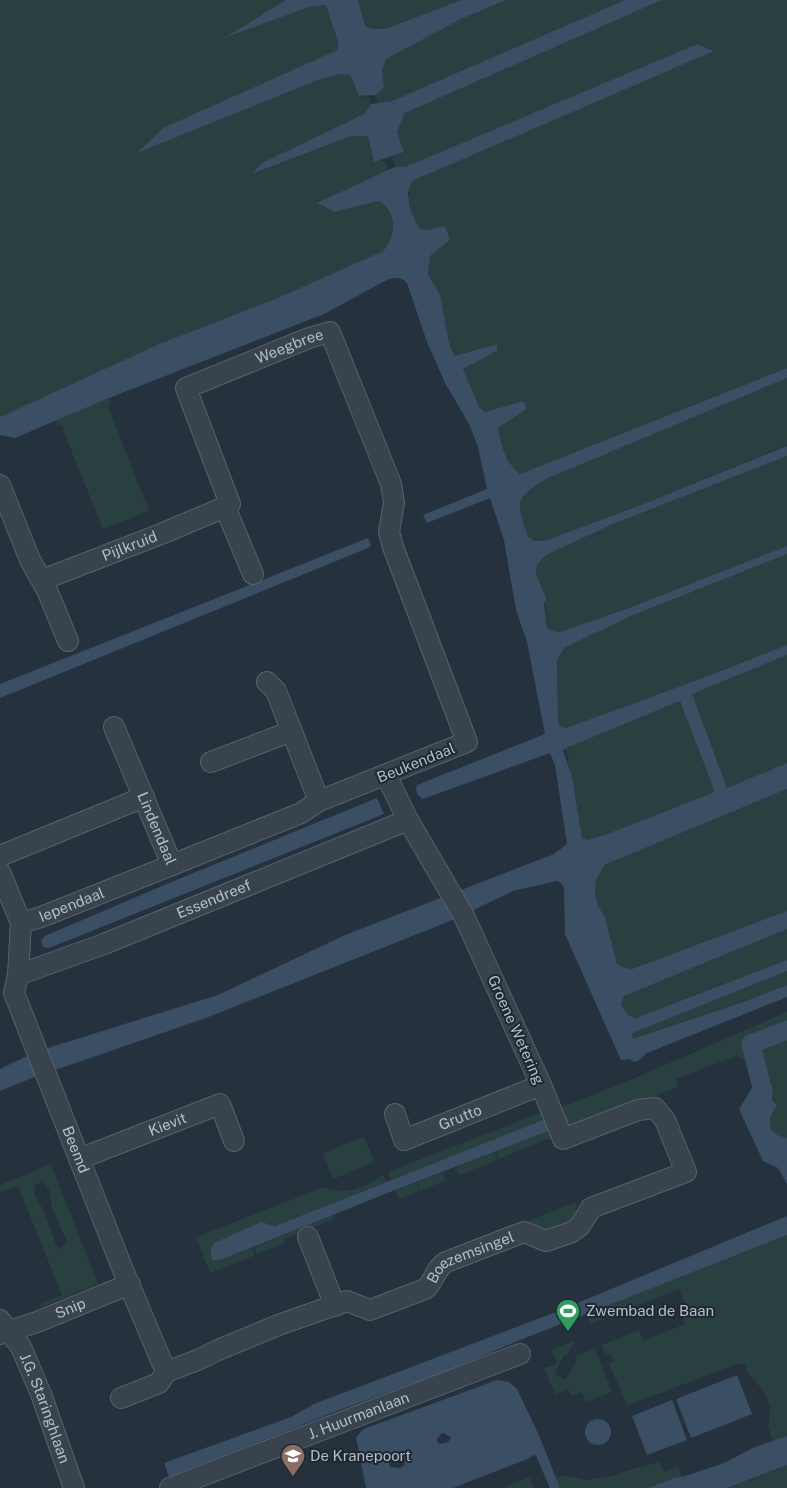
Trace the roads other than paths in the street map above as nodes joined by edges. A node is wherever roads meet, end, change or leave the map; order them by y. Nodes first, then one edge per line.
1 (0, 485) edge
2 (221, 509) junction
3 (393, 547) joint
4 (253, 574) dead end
5 (42, 580) junction
6 (68, 641) dead end
7 (267, 682) dead end
8 (114, 727) dead end
9 (292, 730) junction
10 (211, 762) dead end
11 (386, 774) junction
12 (144, 797) junction
13 (319, 801) junction
14 (408, 820) junction
15 (0, 856) edge
16 (172, 865) junction
17 (0, 872) edge
18 (21, 923) junction
19 (11, 989) edge
20 (541, 1085) junction
21 (396, 1114) dead end
22 (234, 1141) dead end
23 (79, 1159) junction
24 (686, 1172) joint
25 (308, 1236) dead end
26 (130, 1284) junction
27 (335, 1306) junction
28 (4, 1329) edge
29 (520, 1354) dead end
30 (166, 1372) junction
31 (121, 1398) dead end
32 (74, 1488) edge
33 (170, 1488) edge

1 - 5 street
2 - 3 street, Weegbree
2 - 4 street, Weegbree
2 - 5 street, Pijlkruid
3 - 11 street, Beukendaal
5 - 6 street
7 - 9 street
8 - 12 street, Lindendaal
9 - 10 street
9 - 13 street
11 - 13 street, Beukendaal
11 - 14 street, Groene Wetering
12 - 15 street
12 - 16 street, Lindendaal
13 - 16 street, Lindendaal
14 - 19 street, Essendreef
14 - 20 street, Groene Wetering
16 - 18 street, Iependaal
17 - 18 street, Iependaal
18 - 19 street, Beemd
19 - 23 street, Beemd
20 - 21 street, Grutto
20 - 24 street, Groene Wetering
22 - 23 street, Kievit
23 - 26 street, Beemd
24 - 27 street, Boezemsingel
25 - 27 street
26 - 28 street, Snip
26 - 30 street, Beemd
27 - 30 street, Boezemsingel
28 - 32 street, J.G. Staringhlaan
29 - 33 street, J. Huurmanlaan
30 - 31 street, Boezemsingel

